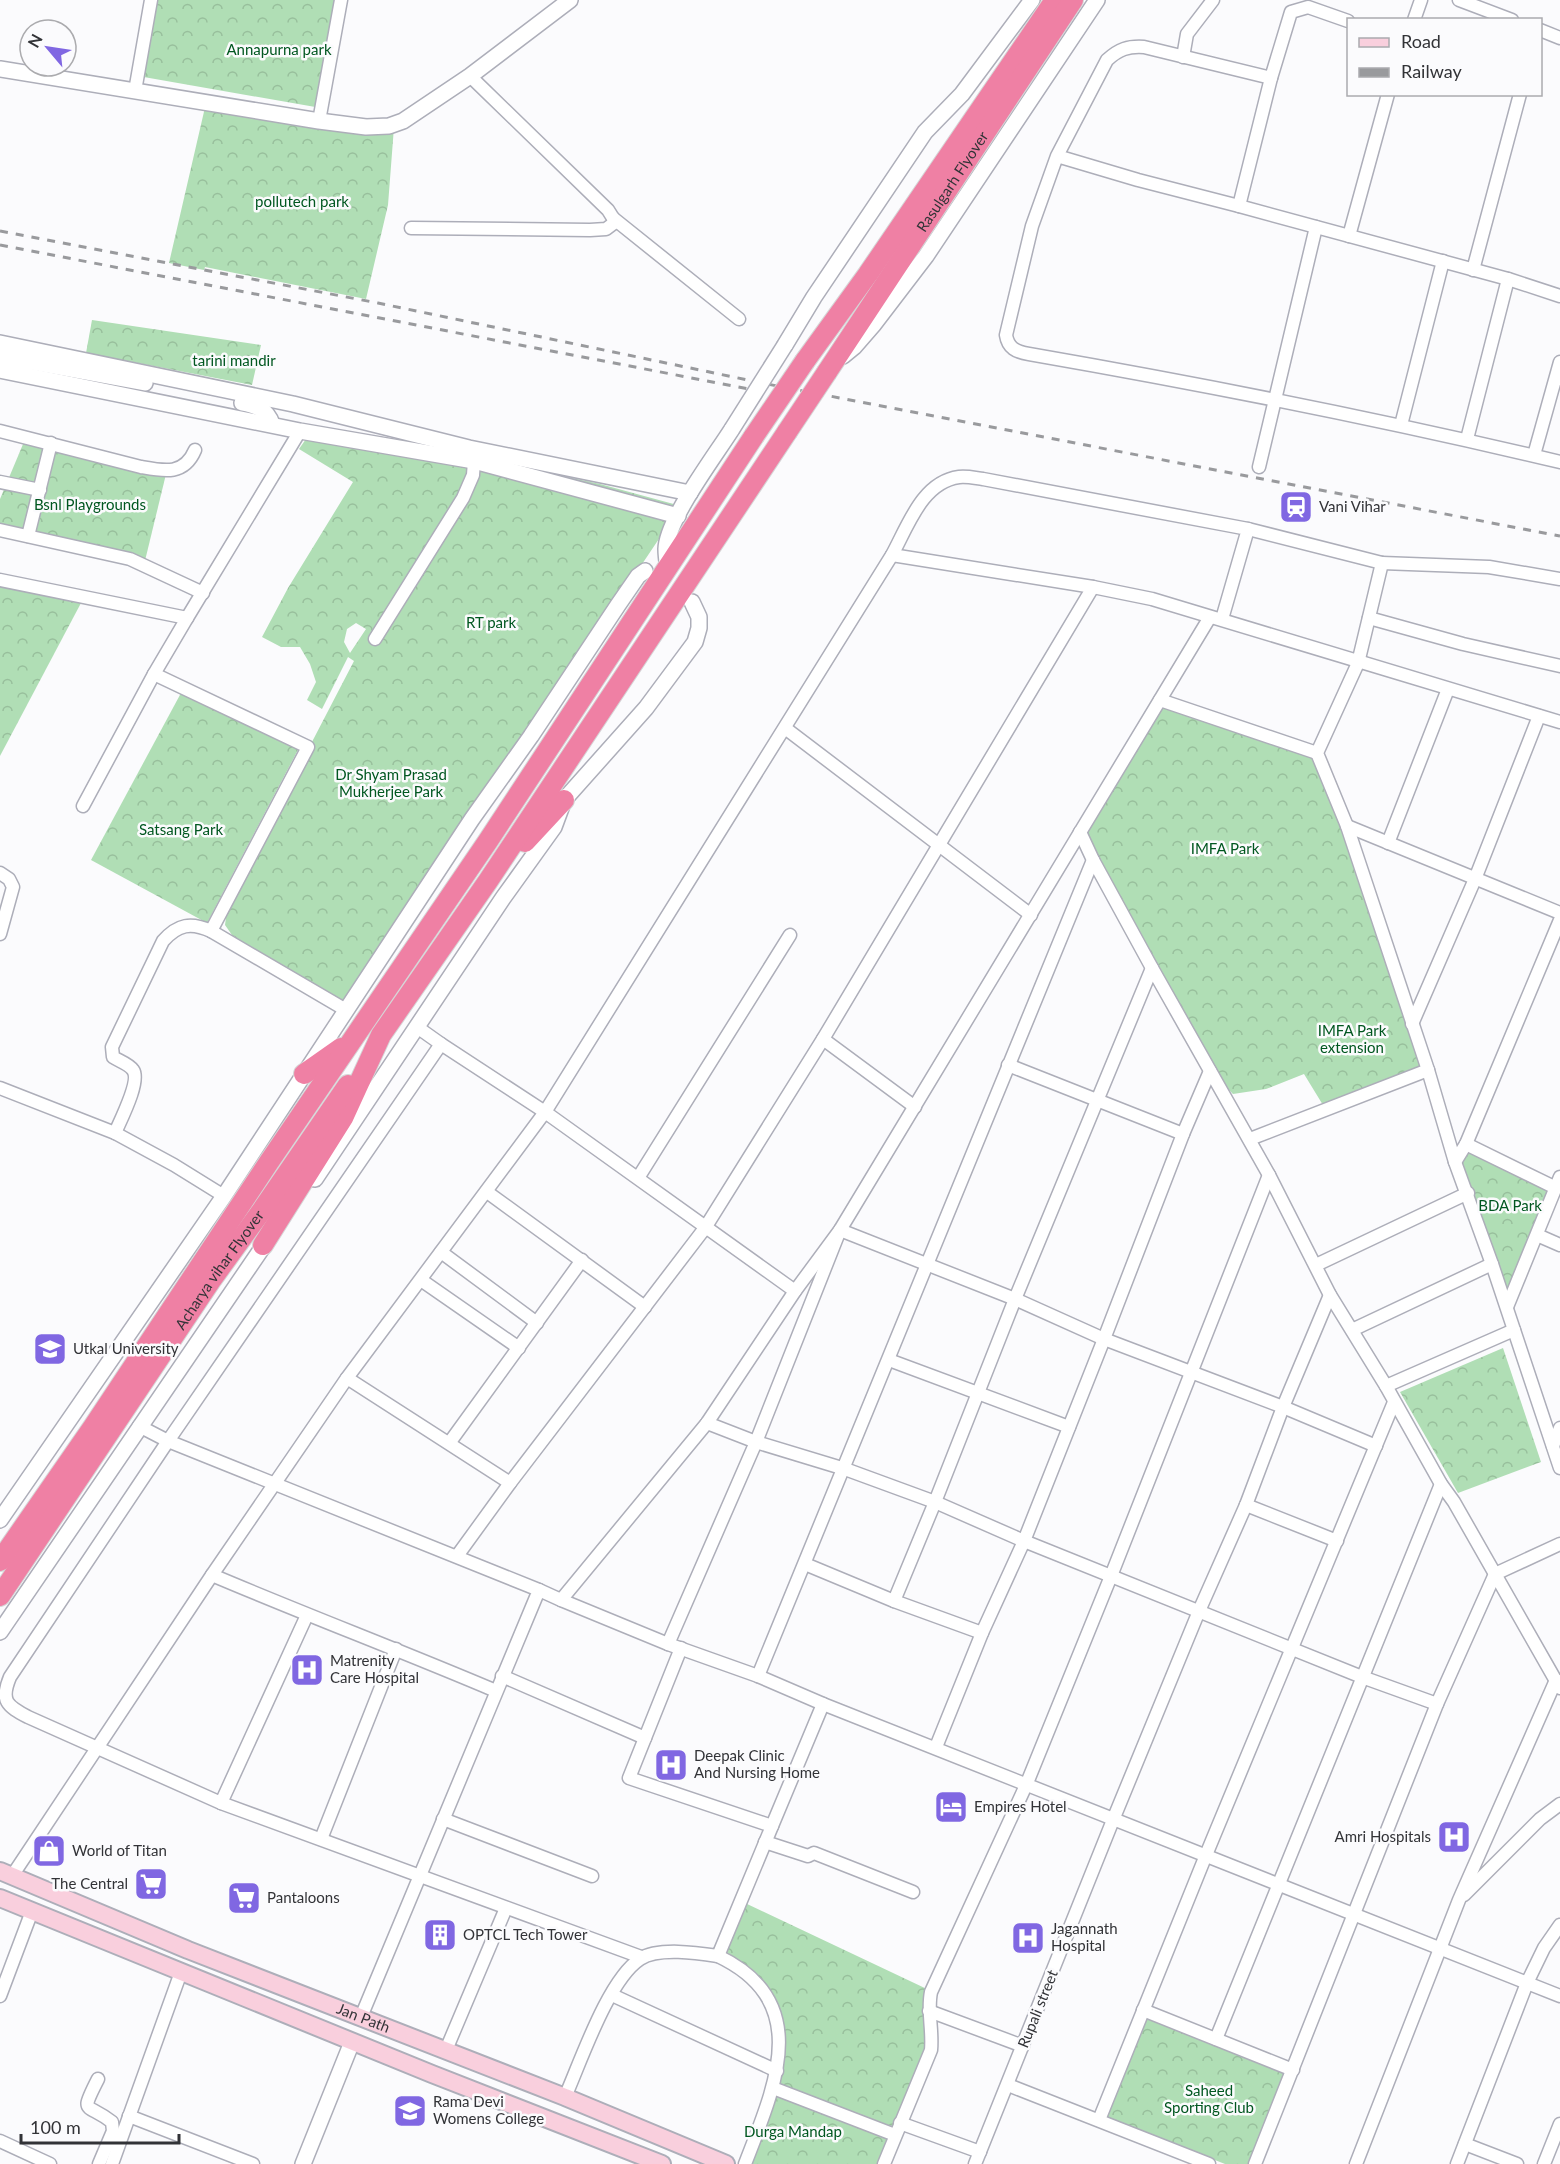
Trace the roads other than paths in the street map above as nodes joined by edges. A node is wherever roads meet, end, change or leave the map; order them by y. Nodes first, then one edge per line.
1 (151, 0) edge
2 (341, 0) edge
3 (570, 0) edge
4 (1032, 0) edge
5 (1055, 0) edge
6 (1073, 0) edge
7 (1097, 0) edge
8 (1213, 0) edge
9 (1421, 0) edge
10 (1459, 0) edge
11 (1415, 18) edge
12 (1507, 18) edge
13 (1347, 21) edge
14 (1542, 31) edge
15 (1560, 38) edge
16 (1184, 57) junction
17 (0, 69) edge
18 (470, 76) junction
19 (1270, 78) junction
20 (135, 91) junction
21 (1387, 96) edge
22 (1519, 96) edge
23 (320, 121) junction
24 (1057, 156) junction
25 (1239, 206) junction
26 (613, 218) junction
27 (1316, 227) junction
28 (411, 228) dead end
29 (1349, 236) junction
30 (1443, 261) junction
31 (1473, 270) junction
32 (1508, 279) junction
33 (1560, 296) edge
34 (739, 319) dead end
35 (0, 343) edge
36 (0, 356) edge
37 (1560, 362) edge
38 (829, 368) junction
39 (0, 370) edge
40 (1274, 399) junction
41 (278, 401) junction
42 (254, 405) junction
43 (272, 424) junction
44 (1401, 425) junction
45 (0, 431) edge
46 (300, 431) junction
47 (1467, 439) junction
48 (51, 443) junction
49 (195, 450) dead end
50 (1534, 456) junction
51 (474, 461) junction
52 (1560, 462) edge
53 (1259, 467) dead end
54 (0, 482) edge
55 (40, 490) junction
56 (690, 493) junction
57 (678, 516) junction
58 (1248, 529) junction
59 (0, 530) edge
60 (28, 536) junction
61 (892, 555) junction
62 (1382, 563) junction
63 (668, 568) junction
64 (645, 571) dead end
65 (0, 579) edge
66 (1560, 579) edge
67 (1093, 587) junction
68 (203, 593) junction
69 (692, 602) dead end
70 (187, 618) junction
71 (1216, 618) junction
72 (1369, 618) junction
73 (375, 639) dead end
74 (1358, 663) junction
75 (1560, 666) edge
76 (154, 674) junction
77 (1448, 689) junction
78 (1160, 700) junction
79 (1539, 716) junction
80 (1560, 722) edge
81 (784, 728) junction
82 (1317, 753) junction
83 (564, 800) junction
84 (83, 806) dead end
85 (1347, 826) junction
86 (1080, 832) junction
87 (1388, 843) junction
88 (937, 845) junction
89 (1093, 860) junction
90 (0, 873) edge
91 (1475, 879) junction
92 (488, 881) junction
93 (1560, 913) edge
94 (1031, 915) junction
95 (1560, 920) edge
96 (211, 931) junction
97 (0, 934) edge
98 (790, 935) dead end
99 (1152, 968) junction
100 (346, 1010) junction
101 (1412, 1024) junction
102 (417, 1027) junction
103 (381, 1035) junction
104 (823, 1039) junction
105 (351, 1041) junction
106 (441, 1044) junction
107 (1008, 1065) junction
108 (1428, 1070) junction
109 (1210, 1071) junction
110 (304, 1074) junction
111 (0, 1088) edge
112 (1097, 1100) junction
113 (915, 1107) junction
114 (545, 1112) junction
115 (115, 1133) junction
116 (1183, 1134) junction
117 (1250, 1139) junction
118 (1466, 1144) junction
119 (1455, 1162) junction
120 (1269, 1175) junction
121 (638, 1178) junction
122 (1558, 1183) edge
123 (487, 1192) junction
124 (1468, 1193) junction
125 (224, 1196) junction
126 (705, 1228) junction
127 (840, 1230) junction
128 (1536, 1235) junction
129 (263, 1245) junction
130 (1560, 1245) edge
131 (441, 1252) junction
132 (582, 1260) junction
133 (926, 1264) junction
134 (1492, 1264) junction
135 (1316, 1265) junction
136 (421, 1280) junction
137 (795, 1291) junction
138 (1330, 1295) junction
139 (1015, 1299) junction
140 (645, 1307) junction
141 (1507, 1307) junction
142 (537, 1323) junction
143 (1352, 1330) junction
144 (1514, 1330) junction
145 (1104, 1339) junction
146 (519, 1348) junction
147 (889, 1360) junction
148 (1192, 1372) junction
149 (347, 1378) junction
150 (1386, 1386) junction
151 (978, 1394) junction
152 (1394, 1402) junction
153 (1283, 1407) junction
154 (707, 1423) junction
155 (140, 1426) junction
156 (1069, 1427) junction
157 (1560, 1428) edge
158 (168, 1441) junction
159 (450, 1442) junction
160 (756, 1442) junction
161 (1376, 1446) junction
162 (1553, 1446) junction
163 (1560, 1468) edge
164 (844, 1469) junction
165 (510, 1483) junction
166 (274, 1484) junction
167 (1441, 1484) junction
168 (935, 1502) junction
169 (1246, 1505) junction
170 (0, 1520) edge
171 (1024, 1541) junction
172 (1337, 1541) junction
173 (1560, 1544) edge
174 (457, 1556) junction
175 (0, 1561) edge
176 (805, 1564) junction
177 (1495, 1574) junction
178 (212, 1575) junction
179 (1111, 1576) junction
180 (539, 1590) junction
181 (0, 1596) edge
182 (561, 1600) junction
183 (894, 1601) junction
184 (1199, 1611) junction
185 (307, 1616) junction
186 (0, 1632) edge
187 (982, 1634) junction
188 (668, 1644) junction
189 (681, 1648) junction
190 (1292, 1648) junction
191 (396, 1649) junction
192 (502, 1676) junction
193 (758, 1676) junction
194 (1362, 1677) junction
195 (1558, 1684) edge
196 (496, 1691) junction
197 (823, 1704) junction
198 (1437, 1704) junction
199 (645, 1738) junction
200 (936, 1747) junction
201 (98, 1748) junction
202 (1027, 1783) junction
203 (222, 1803) junction
204 (1560, 1804) edge
205 (443, 1819) junction
206 (1113, 1820) junction
207 (772, 1826) junction
208 (321, 1839) junction
209 (765, 1842) junction
210 (1206, 1855) junction
211 (6, 1874) edge
212 (419, 1876) junction
213 (592, 1876) dead end
214 (1280, 1884) junction
215 (913, 1892) dead end
216 (0, 1898) edge
217 (1459, 1900) junction
218 (506, 1908) junction
219 (32, 1911) junction
220 (1353, 1913) junction
221 (1560, 1924) edge
222 (1441, 1948) junction
223 (718, 1956) junction
224 (641, 1958) junction
225 (180, 1972) junction
226 (1527, 1983) junction
227 (612, 1995) junction
228 (0, 1996) edge
229 (1560, 1996) edge
230 (1143, 2010) junction
231 (929, 2011) junction
232 (361, 2017) junction
233 (1216, 2039) junction
234 (352, 2042) junction
235 (1023, 2046) junction
236 (446, 2050) junction
237 (1293, 2070) junction
238 (777, 2071) junction
239 (98, 2079) dead end
240 (1008, 2085) junction
241 (773, 2088) junction
242 (565, 2097) junction
243 (129, 2116) junction
244 (1099, 2120) junction
245 (1560, 2124) edge
246 (898, 2129) junction
247 (0, 2141) edge
248 (1465, 2145) junction
249 (977, 2158) edge
250 (50, 2164) edge
251 (99, 2164) edge
252 (112, 2164) edge
253 (253, 2164) edge
254 (303, 2164) edge
255 (662, 2164) edge
256 (726, 2164) edge
257 (745, 2164) edge
258 (884, 2164) edge
259 (1209, 2164) edge
260 (1255, 2164) edge
261 (1356, 2164) edge
262 (1457, 2164) edge
263 (1517, 2164) edge
264 (1544, 2164) edge

1 - 20 street
2 - 23 street
3 - 18 street
4 - 56 street, bridge
5 - 63 highway, Rasulgarh Flyover, bridge
6 - 38 highway, Rasulgarh Flyover
7 - 38 street
8 - 16 street
9 - 11 street
10 - 12 street
13 - 19 street
14 - 15 street
16 - 19 street
16 - 24 street
17 - 20 street
18 - 23 street
18 - 26 street
19 - 25 street
20 - 23 street
21 - 29 street
22 - 31 street
24 - 25 street
24 - 40 street
25 - 27 street
26 - 28 street
26 - 34 street
27 - 29 street
27 - 40 street
29 - 30 street
30 - 31 street
30 - 44 street
31 - 32 street
32 - 33 street
32 - 47 street
35 - 41 street
36 - 42 street
37 - 50 street
38 - 92 highway, Rasulgarh Flyover, bridge
39 - 43 street
40 - 44 street
40 - 53 street
41 - 42 street
41 - 56 street
42 - 43 street
43 - 46 street
44 - 47 street
45 - 48 street
46 - 51 street
46 - 68 street
47 - 50 street
48 - 49 street
48 - 55 street
50 - 52 street
51 - 57 street
51 - 73 street
54 - 55 street
55 - 60 street
56 - 57 street
57 - 63 street
58 - 61 street
58 - 62 street
58 - 71 street
59 - 60 street
60 - 68 street
61 - 67 street
61 - 81 street
62 - 66 street
62 - 72 street
63 - 105 highway, Acharya vihar Flyover
64 - 100 street
65 - 70 street
67 - 71 street
67 - 88 street
68 - 70 street
69 - 83 street
70 - 76 street
71 - 74 street
71 - 78 street
72 - 74 street
72 - 75 street
74 - 77 street
74 - 82 street
76 - 84 street
76 - 96 street
77 - 79 street
77 - 87 street
78 - 82 street
78 - 86 street
79 - 80 street
79 - 91 street
81 - 88 street
81 - 114 street
82 - 85 street
83 - 92 highway
83 - 102 street
85 - 87 street
85 - 101 street
86 - 89 street
86 - 94 street
87 - 91 street
88 - 94 street
88 - 104 street
89 - 99 street
89 - 107 street
90 - 97 street
91 - 93 street
91 - 101 street
92 - 103 highway
94 - 113 street
95 - 118 street
96 - 100 street
96 - 115 street
98 - 121 street
99 - 109 street
99 - 112 street
100 - 110 street
101 - 108 street
102 - 106 street
102 - 129 street
103 - 129 highway
103 - 181 highway, Acharya vihar Flyover
104 - 113 street
104 - 126 street
105 - 110 highway
105 - 175 highway, Acharya vihar Flyover
106 - 114 street
106 - 158 street
107 - 112 street
107 - 133 street
108 - 117 street
108 - 119 street
109 - 116 street
109 - 117 street
110 - 125 street
111 - 115 street
112 - 116 street
112 - 139 street
113 - 127 street
114 - 121 street
114 - 123 street
115 - 125 street
116 - 145 street
117 - 120 street
118 - 119 street
118 - 122 street
119 - 124 street
120 - 135 street
120 - 148 street
121 - 126 street
122 - 128 street
123 - 131 street
123 - 132 street
124 - 134 street
124 - 135 street
125 - 170 street
126 - 137 street
126 - 140 street
127 - 133 street
127 - 137 street
127 - 160 street
128 - 130 street
128 - 141 street
129 - 155 street
131 - 136 street
131 - 142 street
132 - 140 street
132 - 142 street
133 - 139 street
133 - 147 street
134 - 141 street
134 - 143 street
135 - 138 street
136 - 146 street
136 - 149 street
137 - 154 street
138 - 143 street
138 - 153 street, Rupali street
139 - 145 street
139 - 151 street
140 - 165 street
141 - 144 street
142 - 146 street
143 - 150 street
144 - 150 street
144 - 162 street
145 - 148 street
145 - 156 street
146 - 159 street
147 - 151 street
147 - 164 street
148 - 153 street
148 - 179 street
149 - 159 street
149 - 166 street
150 - 152 street
151 - 156 street
151 - 168 street
152 - 161 street
152 - 167 street
153 - 161 street
153 - 169 street, Rupali street
154 - 160 street
154 - 182 street
155 - 158 street
155 - 186 street
156 - 171 street
157 - 162 street
158 - 166 street
158 - 201 street
159 - 165 street
160 - 164 street
160 - 188 street
161 - 172 street
162 - 163 street
164 - 168 street
164 - 176 street
165 - 174 street
166 - 174 street
166 - 178 street
167 - 177 street
167 - 194 street
168 - 171 street
168 - 183 street
169 - 172 street
169 - 184 street, Rupali street
171 - 179 street
171 - 187 street
172 - 190 street
173 - 177 street
174 - 180 street
176 - 183 street
176 - 193 street
177 - 195 street
177 - 198 street
178 - 185 street
178 - 201 street
179 - 184 street
179 - 202 street
180 - 182 street
180 - 192 street
182 - 188 street
183 - 187 street
184 - 190 street
184 - 206 street, Rupali street
185 - 191 street
185 - 203 street
187 - 200 street
188 - 189 street
189 - 193 street
189 - 199 street
190 - 194 street
190 - 210 street
191 - 196 street
191 - 208 street
192 - 196 street
192 - 199 street
193 - 197 street
194 - 198 street
194 - 214 street
195 - 217 street
196 - 205 street
197 - 200 street
197 - 207 street
198 - 220 street
199 - 207 street
200 - 202 street
201 - 203 street
201 - 211 street
202 - 206 street
202 - 231 street
203 - 208 street
204 - 217 street
205 - 212 street
205 - 213 street
206 - 210 street
206 - 235 street, Rupali street
207 - 209 street
208 - 212 street
209 - 215 street
209 - 223 street
210 - 214 street
210 - 230 street
211 - 232 main road, Jan Path
212 - 218 street
212 - 232 street
214 - 220 street
214 - 233 street
216 - 219 main road, Jan Path
217 - 222 street
218 - 224 street
218 - 236 street
219 - 225 main road, Jan Path
219 - 228 street
220 - 222 street
220 - 237 street
221 - 226 street
222 - 226 street
222 - 261 street
223 - 224 street
223 - 238 street
224 - 227 street
225 - 234 main road, Jan Path
225 - 243 street
226 - 229 street
226 - 248 street
227 - 238 street
227 - 242 street
230 - 233 street
230 - 244 street
231 - 235 street
231 - 246 street
232 - 236 main road, Jan Path
233 - 237 street
234 - 254 street
234 - 255 main road, Jan Path
235 - 240 street, Rupali street
236 - 242 main road, Jan Path
237 - 260 street
238 - 241 street
239 - 251 street
240 - 244 street
240 - 249 street, Rupali street
241 - 246 street
241 - 257 street
242 - 256 main road, Jan Path
243 - 252 street
243 - 253 street
244 - 259 street
245 - 264 street
246 - 249 street
246 - 258 street
247 - 250 street
248 - 262 street
248 - 263 street

